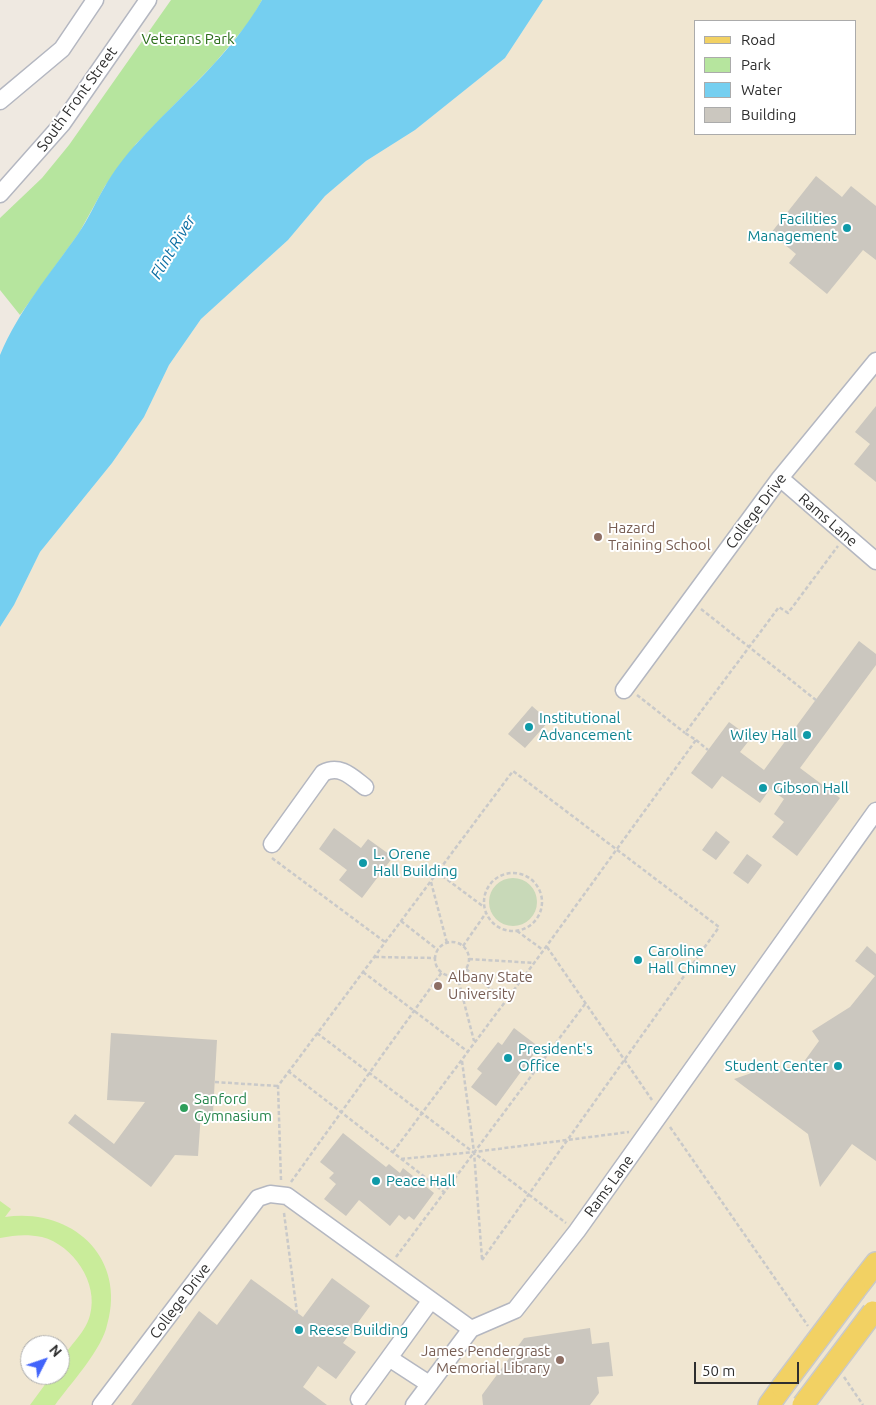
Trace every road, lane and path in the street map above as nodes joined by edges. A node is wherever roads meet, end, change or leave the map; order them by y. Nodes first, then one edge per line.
1 (95, 0) edge
2 (148, 0) edge
3 (0, 101) edge
4 (0, 194) edge
5 (876, 361) edge
6 (780, 478) junction
7 (846, 535) junction
8 (876, 561) edge
9 (690, 600) junction
10 (749, 647) junction
11 (625, 689) joint
12 (816, 700) dead end
13 (685, 733) junction
14 (696, 740) junction
15 (708, 750) dead end
16 (365, 787) dead end
17 (876, 810) edge
18 (272, 844) joint
19 (616, 849) junction
20 (438, 872) junction
21 (431, 881) junction
22 (485, 908) junction
23 (486, 912) junction
24 (401, 921) junction
25 (516, 930) junction
26 (385, 942) junction
27 (447, 943) junction
28 (463, 946) junction
29 (547, 947) junction
30 (438, 950) junction
31 (544, 951) junction
32 (374, 957) junction
33 (436, 958) junction
34 (469, 959) junction
35 (535, 963) junction
36 (466, 969) junction
37 (363, 972) junction
38 (442, 972) junction
39 (457, 975) junction
40 (505, 1000) junction
41 (585, 1004) junction
42 (414, 1010) junction
43 (317, 1033) junction
44 (474, 1042) junction
45 (467, 1051) junction
46 (462, 1059) junction
47 (625, 1061) junction
48 (288, 1071) junction
49 (368, 1073) junction
50 (215, 1082) dead end
51 (278, 1086) junction
52 (341, 1112) junction
53 (422, 1113) junction
54 (661, 1113) junction
55 (650, 1129) junction
56 (568, 1140) junction
57 (393, 1152) junction
58 (474, 1152) junction
59 (401, 1159) junction
60 (444, 1192) junction
61 (282, 1194) junction
62 (529, 1194) junction
63 (577, 1232) junction
64 (876, 1263) edge
65 (388, 1268) junction
66 (431, 1300) junction
67 (874, 1310) edge
68 (297, 1313) dead end
69 (471, 1329) junction
70 (812, 1332) dead end
71 (389, 1358) junction
72 (840, 1373) dead end
73 (429, 1384) junction
74 (359, 1399) dead end
75 (102, 1405) edge
76 (414, 1405) edge
77 (769, 1405) edge
78 (803, 1405) edge
79 (863, 1405) edge

1 - 3 street
2 - 4 street, South Front Street
5 - 6 street, College Drive
6 - 7 street, Rams Lane
6 - 9 street, College Drive
7 - 8 street, Rams Lane
7 - 10 path
9 - 10 path
9 - 11 street, College Drive
10 - 12 path
10 - 13 path
11 - 13 path
13 - 14 path
14 - 15 path
14 - 19 path
16 - 18 street
17 - 54 street, Rams Lane
18 - 26 path
19 - 20 path
19 - 29 path
19 - 47 path
20 - 21 path
20 - 22 path
21 - 24 path
21 - 27 path
22 - 23 path
22 - 25 path
23 - 25 path
23 - 28 path
24 - 26 path
24 - 30 path
25 - 31 path
26 - 32 path
27 - 28 path
27 - 30 path
28 - 34 path
29 - 31 path
29 - 41 path
30 - 33 path
31 - 35 path
32 - 33 path
32 - 37 path
33 - 38 path
34 - 35 path
34 - 36 path
35 - 40 path
36 - 39 path
36 - 40 path
37 - 42 path
37 - 43 path
38 - 39 path
38 - 42 path
39 - 44 path
40 - 44 path
41 - 47 path
41 - 58 path
42 - 45 path
42 - 49 path
43 - 48 path
43 - 49 path
44 - 45 path
45 - 46 path
46 - 53 path
46 - 58 path
47 - 54 path
47 - 56 path
48 - 51 path
48 - 52 path
49 - 52 path
49 - 53 path
50 - 51 path
51 - 61 path
52 - 57 path
52 - 61 path
53 - 57 path
53 - 58 path
54 - 55 street, Rams Lane
54 - 70 path
55 - 56 path
55 - 63 street, Rams Lane
56 - 58 path
56 - 62 path
57 - 59 path
58 - 59 path
58 - 60 path
58 - 62 path
58 - 62 path
59 - 60 path
60 - 65 path
61 - 65 street
61 - 68 path
61 - 75 street, College Drive
62 - 63 path
63 - 69 street, Rams Lane
64 - 77 main road, bridge
65 - 66 street
66 - 69 street
66 - 71 street
67 - 78 main road, bridge
69 - 73 street
71 - 73 street
71 - 74 street
72 - 79 path
73 - 76 street

